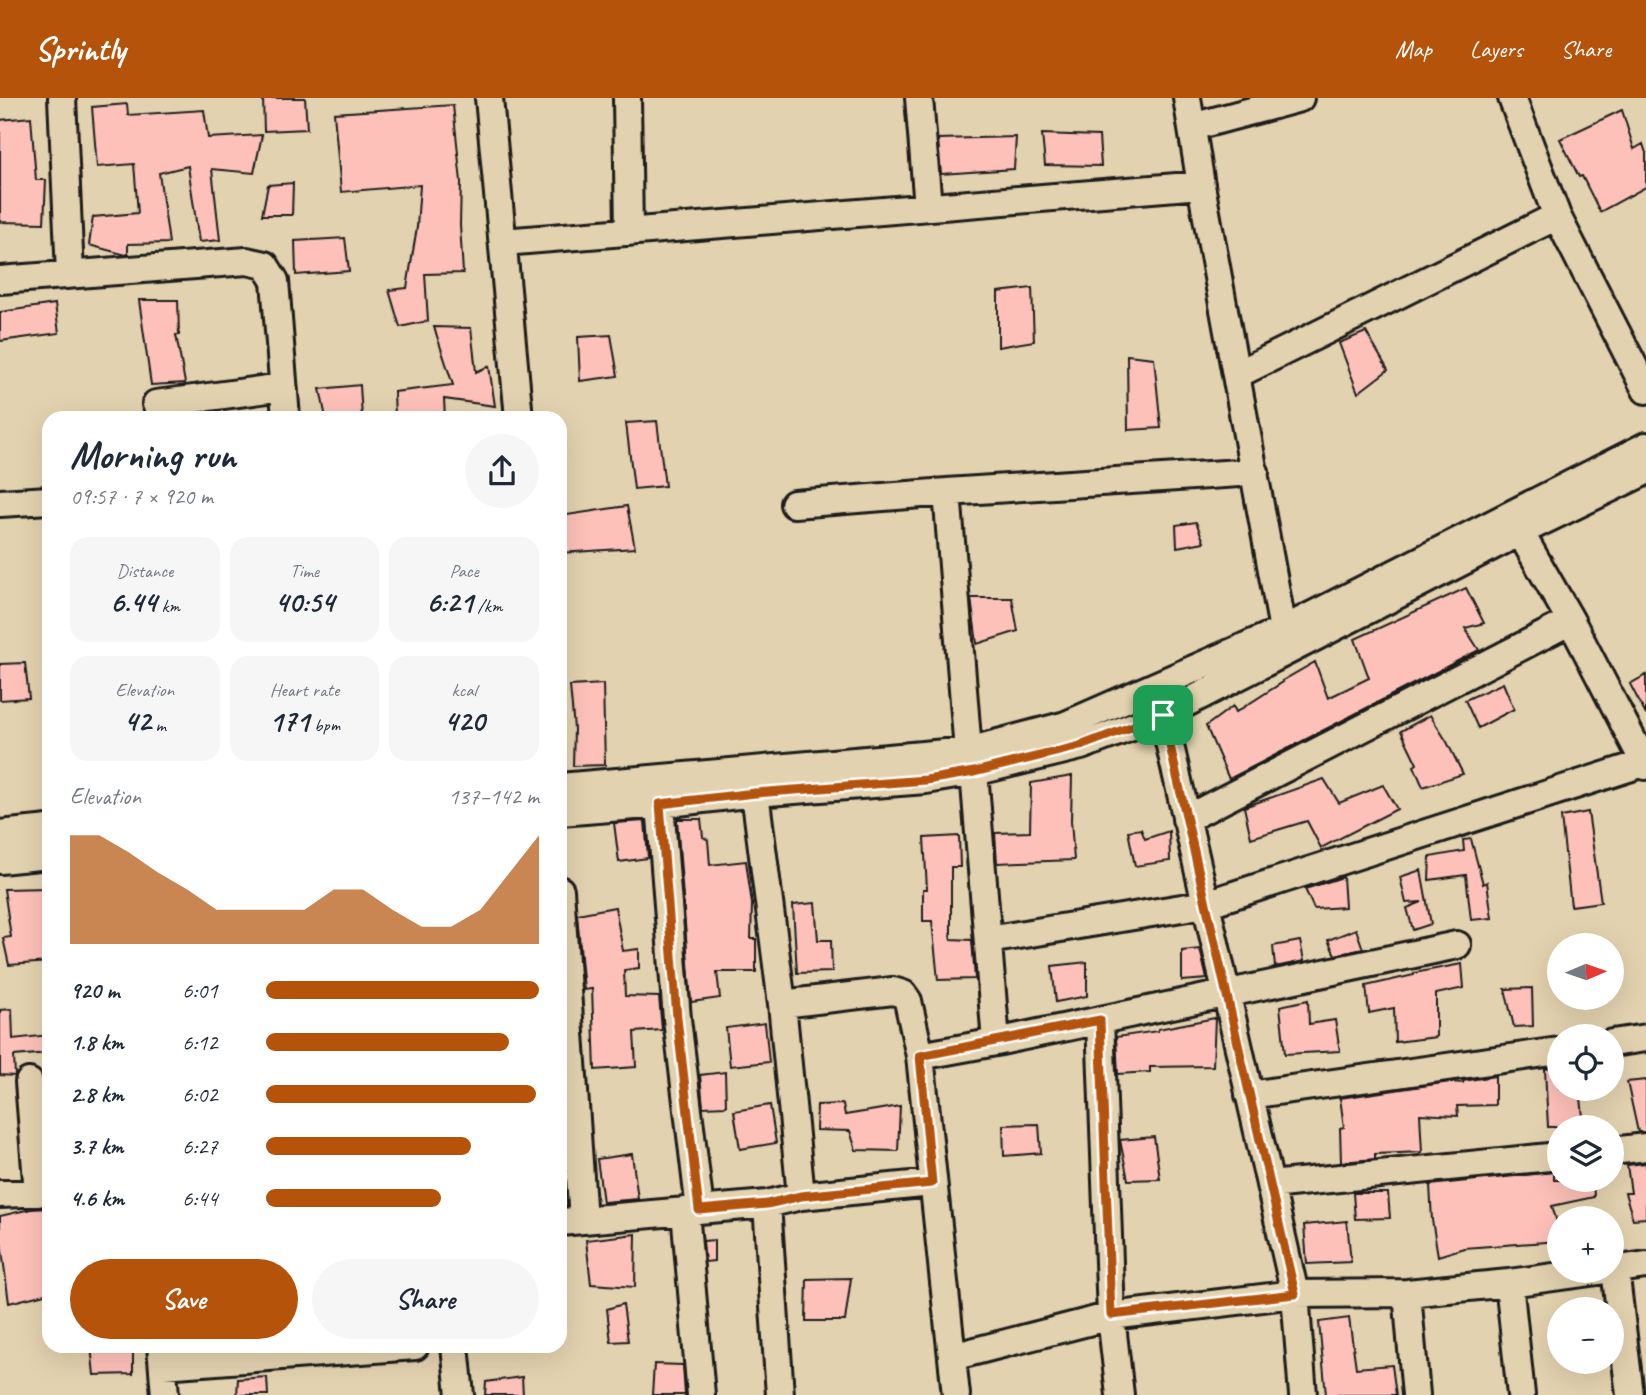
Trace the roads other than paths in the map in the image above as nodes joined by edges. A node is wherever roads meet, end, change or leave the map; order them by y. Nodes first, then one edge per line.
1 (62, 98) edge
2 (489, 98) edge
3 (627, 98) edge
4 (919, 98) edge
5 (1187, 98) edge
6 (1300, 98) edge
7 (1512, 98) edge
8 (1192, 127) junction
9 (1201, 185) junction
10 (928, 207) junction
11 (1557, 216) junction
12 (629, 232) junction
13 (503, 242) junction
14 (70, 275) junction
15 (0, 280) edge
16 (1236, 375) junction
17 (283, 387) junction
18 (1646, 390) edge
19 (156, 404) dead end
20 (285, 411) edge
21 (518, 411) edge
22 (1646, 446) edge
23 (1646, 471) edge
24 (1255, 472) junction
25 (947, 492) junction
26 (42, 500) edge
27 (0, 503) edge
28 (794, 505) dead end
29 (1520, 532) junction
30 (1571, 621) junction
31 (1283, 630) junction
32 (1163, 715) junction
33 (971, 762) junction
34 (1645, 764) edge
35 (567, 787) edge
36 (755, 793) junction
37 (660, 804) junction
38 (567, 811) edge
39 (1186, 819) junction
40 (42, 830) edge
41 (0, 834) edge
42 (42, 856) edge
43 (0, 860) edge
44 (1206, 904) junction
45 (988, 940) junction
46 (1457, 945) dead end
47 (1226, 993) junction
48 (782, 1004) junction
49 (1100, 1020) junction
50 (1646, 1038) edge
51 (1624, 1041) edge
52 (996, 1042) junction
53 (1547, 1053) edge
54 (920, 1056) junction
55 (29, 1082) dead end
56 (1249, 1095) junction
57 (567, 1096) edge
58 (1646, 1147) edge
59 (1624, 1150) edge
60 (1547, 1157) edge
61 (932, 1183) junction
62 (42, 1185) edge
63 (1270, 1185) junction
64 (42, 1193) edge
65 (0, 1194) edge
66 (801, 1196) junction
67 (767, 1204) junction
68 (692, 1211) junction
69 (572, 1221) edge
70 (1646, 1265) edge
71 (1624, 1268) edge
72 (1547, 1278) edge
73 (1509, 1283) junction
74 (1613, 1283) edge
75 (1407, 1293) junction
76 (1295, 1294) junction
77 (1111, 1315) junction
78 (238, 1353) edge
79 (456, 1353) edge
80 (162, 1356) edge
81 (951, 1357) junction
82 (164, 1395) edge
83 (460, 1395) edge
84 (701, 1395) edge
85 (779, 1395) edge
86 (956, 1395) edge
87 (1120, 1395) edge
88 (1303, 1395) edge
89 (1416, 1395) edge
90 (1521, 1395) edge
91 (1630, 1395) edge

1 - 14 street
2 - 13 street
3 - 12 street
4 - 10 street
5 - 8 street
6 - 8 street
7 - 11 street
8 - 9 street
9 - 10 street
9 - 16 street
10 - 12 street
11 - 16 street
11 - 18 street
12 - 13 street
13 - 21 street
14 - 15 street
14 - 17 street
16 - 24 street
17 - 19 street
17 - 20 street
22 - 31 street
23 - 29 street
24 - 25 street
24 - 31 street
25 - 28 street
25 - 33 street
26 - 27 street
29 - 30 street
29 - 32 street
30 - 34 street
30 - 39 street
31 - 33 street
32 - 33 street
32 - 39 street
33 - 35 street
33 - 36 street
33 - 45 street
34 - 44 street
36 - 37 street
36 - 48 street
37 - 38 street
37 - 68 street
39 - 44 street
40 - 41 street
42 - 43 street
44 - 45 street
44 - 47 street
45 - 52 street
46 - 47 street
47 - 49 street
47 - 56 street
48 - 54 street
48 - 66 street
49 - 52 street
49 - 77 street
50 - 51 street
52 - 54 street
53 - 56 street
54 - 61 street
55 - 62 street
56 - 63 street
57 - 69 street
58 - 59 street
60 - 63 street
61 - 66 street
61 - 81 street
63 - 76 street
64 - 65 street
66 - 67 street
67 - 68 street
67 - 85 street
68 - 69 street
68 - 84 street
70 - 71 street
72 - 73 street
73 - 75 street
73 - 90 street
74 - 91 street
75 - 76 street
75 - 89 street
76 - 77 street
76 - 88 street
77 - 81 street
77 - 87 street
78 - 80 street
79 - 83 street
80 - 82 street
81 - 86 street

